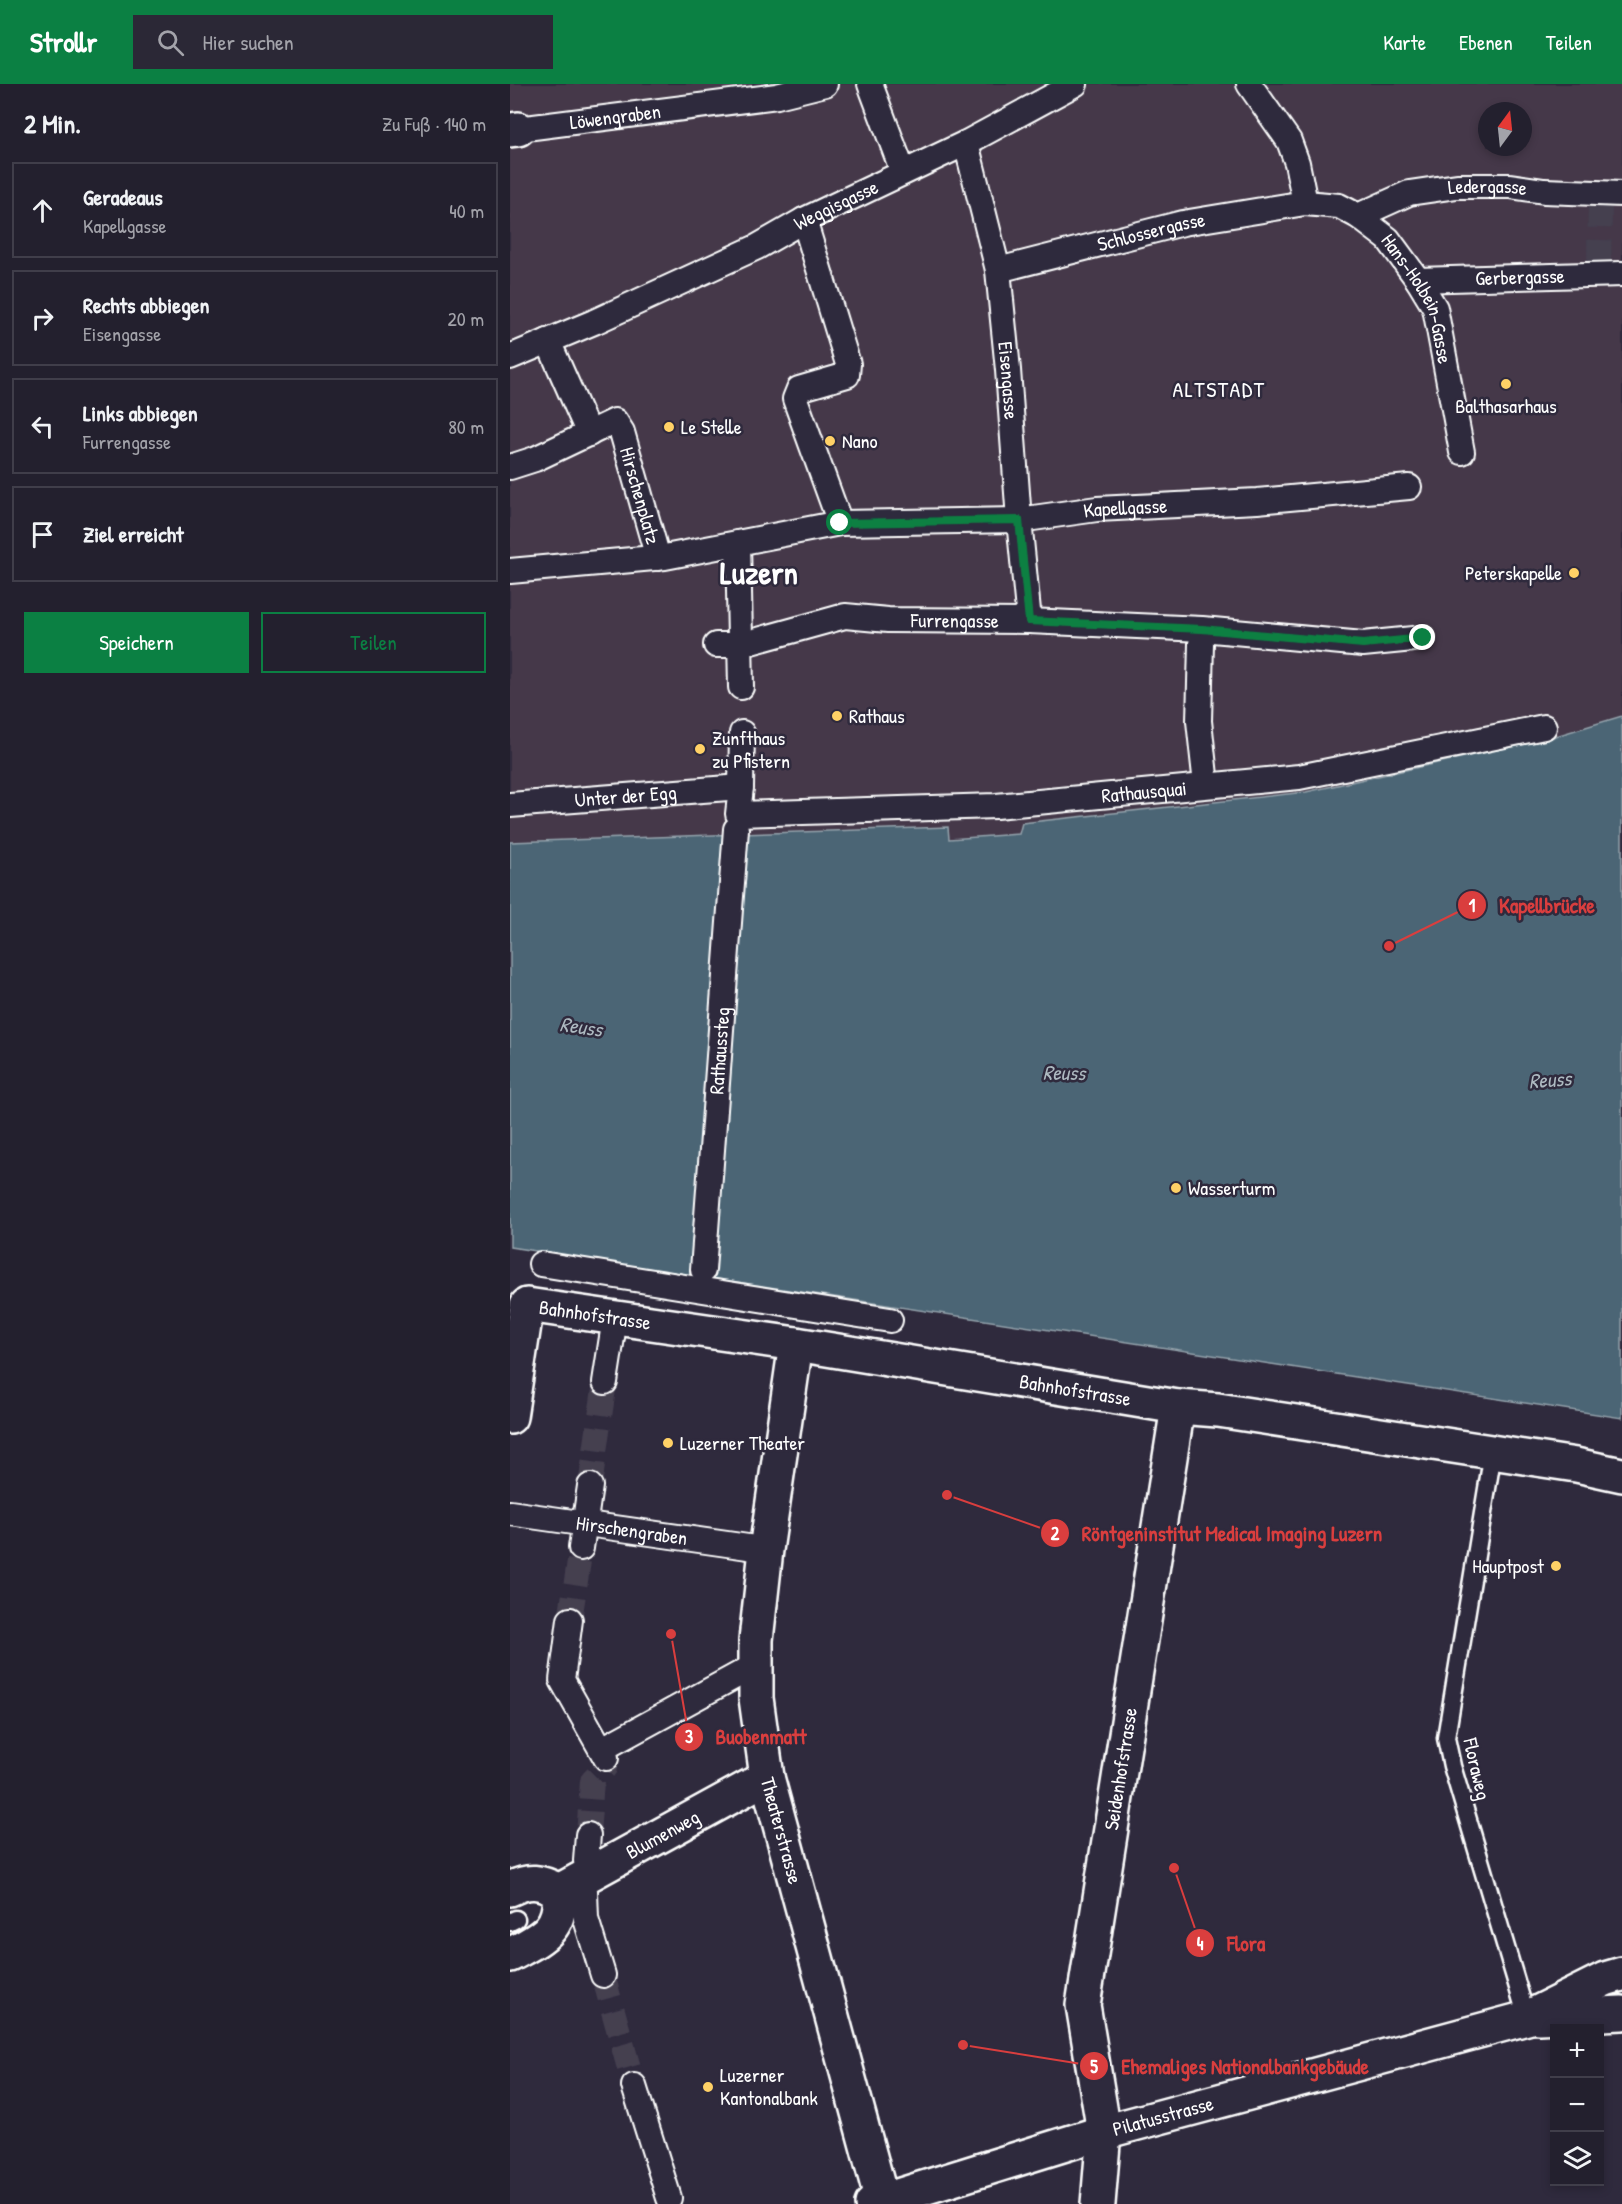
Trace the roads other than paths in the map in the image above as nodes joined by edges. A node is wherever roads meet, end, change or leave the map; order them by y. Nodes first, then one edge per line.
1 (825, 84) edge
2 (870, 84) edge
3 (1075, 84) edge
4 (1249, 84) edge
5 (514, 129) edge
6 (966, 143) junction
7 (903, 172) junction
8 (1607, 198) edge
9 (1305, 203) junction
10 (1359, 216) junction
11 (804, 220) junction
12 (998, 270) junction
13 (1607, 271) edge
14 (1419, 280) junction
15 (548, 341) junction
16 (510, 357) edge
17 (589, 434) junction
18 (1462, 452) dead end
19 (510, 467) edge
20 (1409, 487) dead end
21 (1019, 520) junction
22 (840, 523) junction
23 (738, 543) junction
24 (662, 557) junction
25 (510, 571) edge
26 (1029, 621) junction
27 (1423, 638) dead end
28 (1201, 644) dead end
29 (716, 645) dead end
30 (740, 645) junction
31 (741, 687) dead end
32 (1544, 727) dead end
33 (742, 733) dead end
34 (1206, 785) junction
35 (741, 787) junction
36 (510, 805) edge
37 (737, 822) junction
38 (541, 1264) dead end
39 (704, 1270) dead end
40 (615, 1318) junction
41 (890, 1320) dead end
42 (796, 1344) junction
43 (605, 1382) tunnel mouth
44 (1178, 1407) junction
45 (510, 1417) edge
46 (1493, 1452) junction
47 (1622, 1475) edge
48 (590, 1486) tunnel mouth
49 (510, 1513) edge
50 (585, 1524) junction
51 (581, 1548) tunnel mouth
52 (755, 1548) dead end
53 (570, 1620) tunnel mouth
54 (756, 1665) junction
55 (767, 1777) junction
56 (588, 1835) tunnel mouth
57 (586, 1860) dead end
58 (572, 1891) junction
59 (512, 1910) edge
60 (510, 1955) edge
61 (1622, 1974) edge
62 (603, 1975) tunnel mouth
63 (1622, 2013) edge
64 (1527, 2018) junction
65 (634, 2086) tunnel mouth
66 (1104, 2132) junction
67 (669, 2198) dead end
68 (877, 2203) edge
69 (1098, 2204) edge

1 - 5 street, Löwengraben
2 - 7 street
3 - 6 street, Weggisgasse
4 - 9 street
6 - 7 street, Weggisgasse
6 - 12 street, Eisengasse
7 - 11 street, Weggisgasse
8 - 10 street, Ledergasse
9 - 10 street, Hans-Holbein-Gasse
9 - 12 street, Schlossergasse
10 - 14 street, Hans-Holbein-Gasse
11 - 15 street, Weggisgasse
11 - 22 street
12 - 21 street, Eisengasse
13 - 14 street, Gerbergasse
14 - 18 street, Hans-Holbein-Gasse
15 - 16 street
15 - 17 street
17 - 19 street
17 - 24 street, Hirschenplatz
20 - 21 street, Kapellgasse
21 - 22 street, Kapellgasse
21 - 26 street, Eisengasse
22 - 23 street, Kapellgasse
23 - 24 street, Kapellgasse
23 - 30 street
24 - 25 street, Kapellgasse
26 - 27 street, Furrengasse
26 - 30 street, Furrengasse
28 - 34 street
29 - 30 street
30 - 31 street
32 - 34 street, Rathausquai
33 - 35 street, Rathaussteg
34 - 37 street, Rathausquai
35 - 36 street, Unter der Egg
35 - 37 street, Rathaussteg
37 - 39 street, Rathaussteg
38 - 41 street
40 - 42 street, Bahnhofstrasse
40 - 43 street
40 - 45 street, Bahnhofstrasse
42 - 44 street, Bahnhofstrasse
42 - 54 street, Theaterstrasse
44 - 46 street, Bahnhofstrasse
44 - 66 street, Seidenhofstrasse
46 - 47 street, Bahnhofstrasse
46 - 64 lane, Floraweg
48 - 50 street
49 - 50 street, Hirschengraben
50 - 51 street
50 - 52 street, Hirschengraben
53 - 54 street
54 - 55 street, Theaterstrasse
55 - 58 street, Blumenweg
55 - 68 street, Theaterstrasse
56 - 57 street
58 - 59 street
58 - 60 street
58 - 62 street
61 - 64 street, Pilatusstrasse
63 - 64 street, Pilatusstrasse
64 - 66 street, Pilatusstrasse
65 - 67 street
66 - 68 street, Pilatusstrasse
66 - 69 street, Seidenhofstrasse

